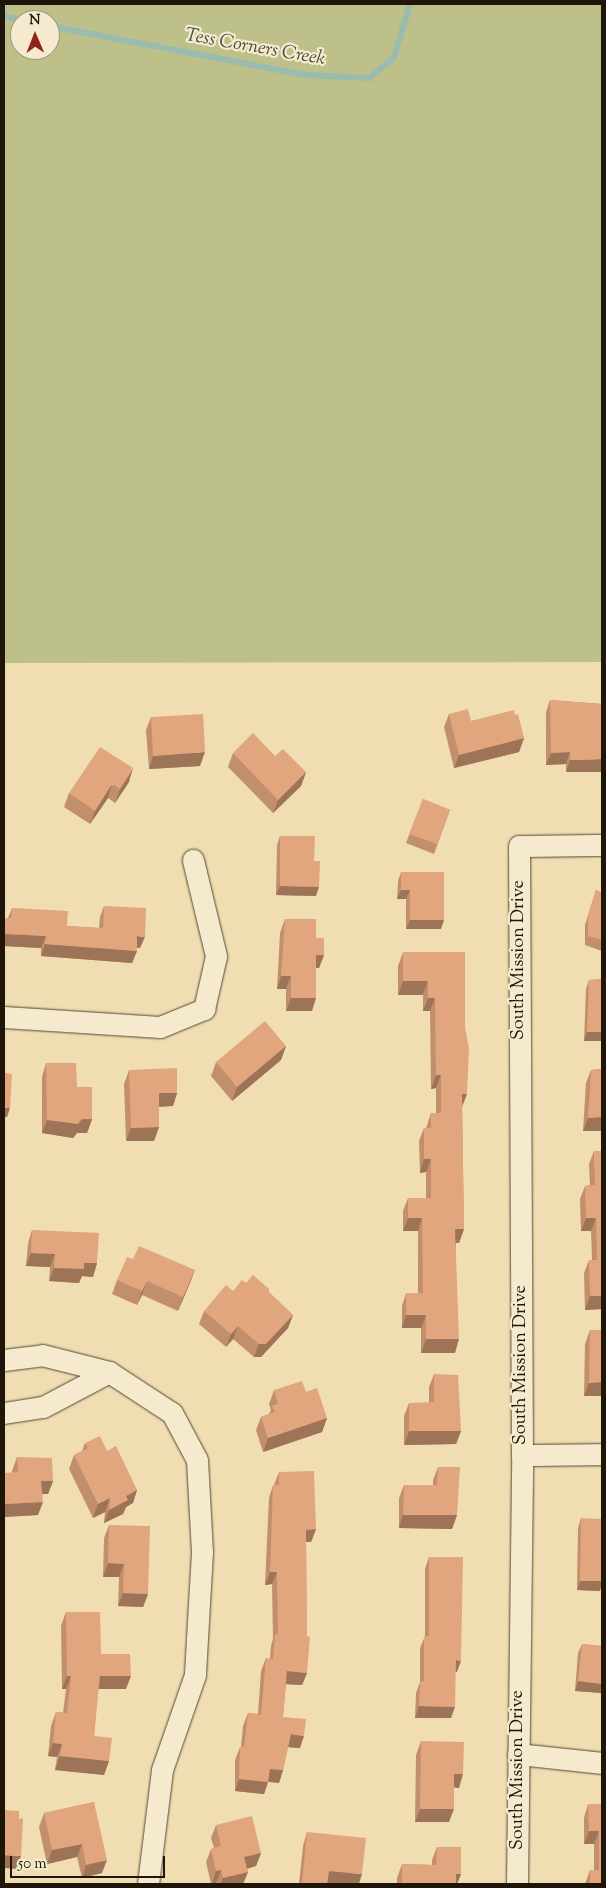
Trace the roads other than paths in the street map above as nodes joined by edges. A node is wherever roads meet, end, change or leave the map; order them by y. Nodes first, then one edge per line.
1 (602, 845) edge
2 (193, 860) dead end
3 (4, 1017) edge
4 (4, 1360) edge
5 (109, 1372) junction
6 (4, 1413) edge
7 (602, 1454) edge
8 (522, 1455) junction
9 (518, 1754) junction
10 (602, 1763) edge
11 (148, 1884) edge
12 (517, 1884) edge

1 - 8 street, South Mission Drive
2 - 3 street
4 - 5 street
5 - 6 street
5 - 11 street
7 - 8 street
8 - 9 street, South Mission Drive
9 - 10 street
9 - 12 street, South Mission Drive

